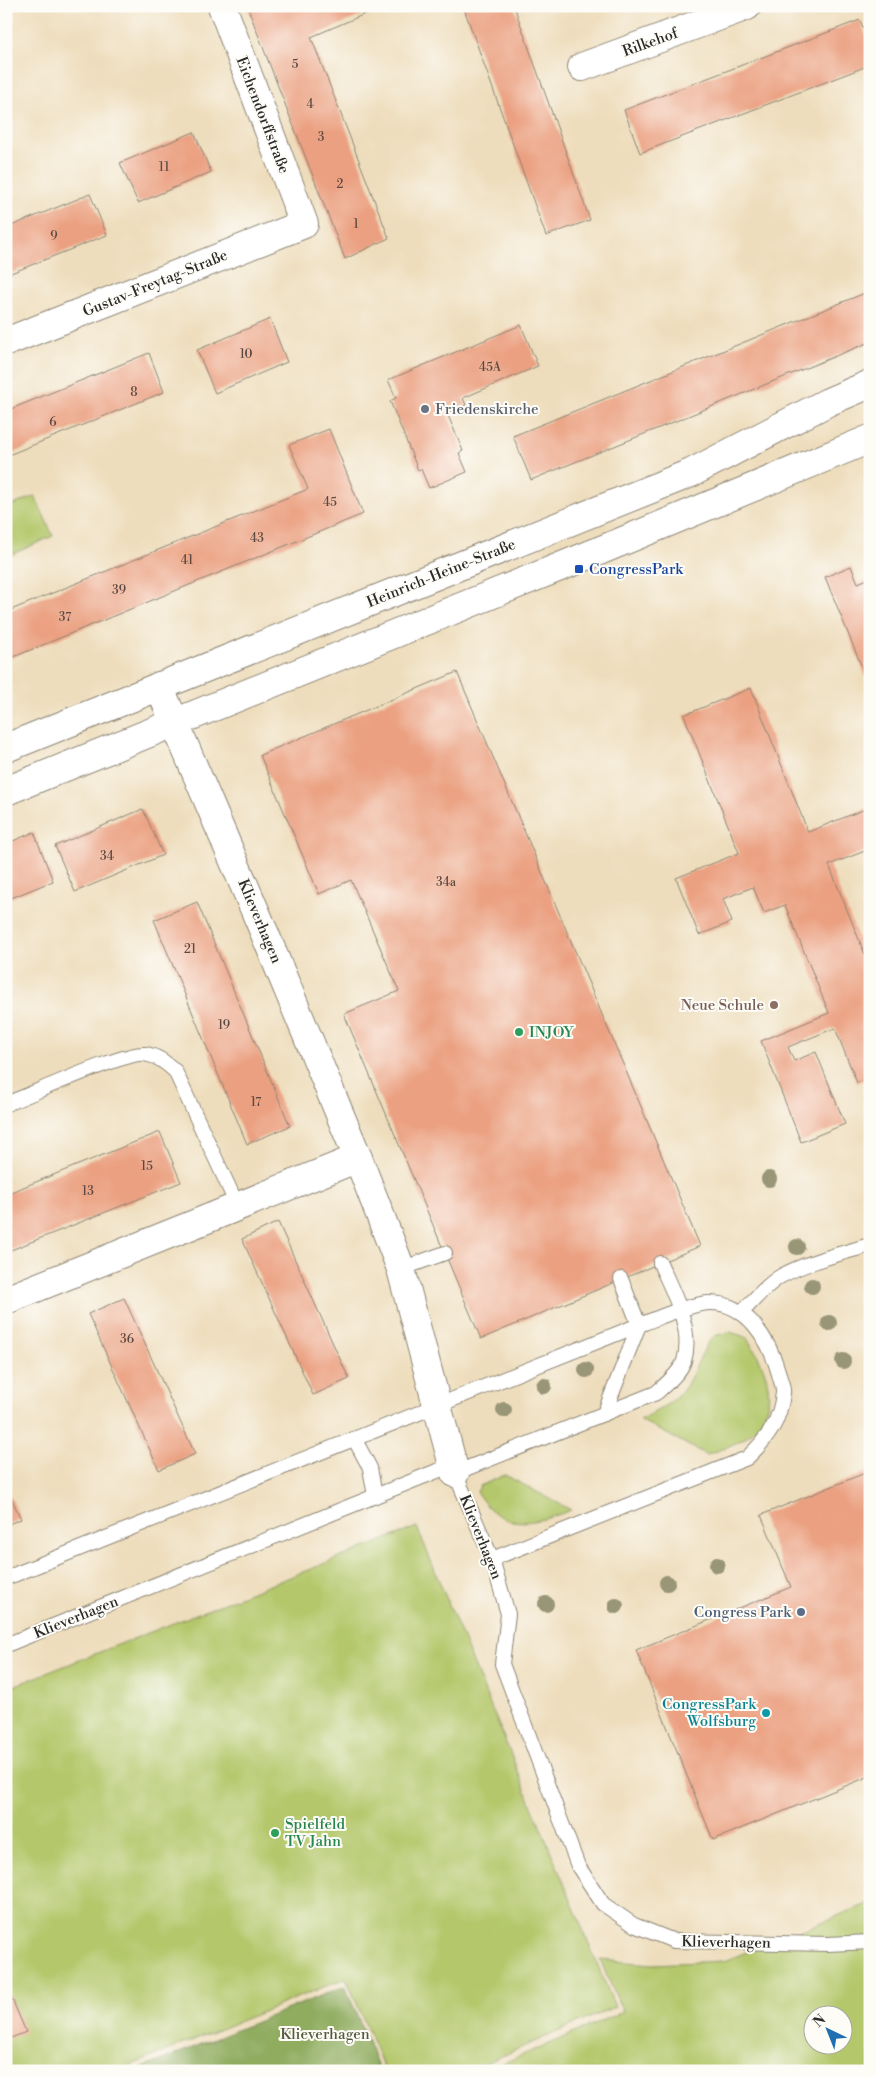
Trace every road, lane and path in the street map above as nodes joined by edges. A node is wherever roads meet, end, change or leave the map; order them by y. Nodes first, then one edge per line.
1 (222, 6) edge
2 (747, 6) edge
3 (582, 67) dead end
4 (304, 224) joint
5 (6, 342) edge
6 (870, 384) edge
7 (870, 439) edge
8 (158, 686) junction
9 (175, 722) junction
10 (6, 748) edge
11 (6, 791) edge
12 (6, 1104) edge
13 (358, 1158) junction
14 (238, 1207) junction
15 (870, 1246) edge
16 (445, 1253) dead end
17 (660, 1263) dead end
18 (401, 1269) junction
19 (621, 1279) dead end
20 (6, 1300) edge
21 (680, 1310) junction
22 (741, 1313) junction
23 (639, 1325) junction
24 (438, 1407) junction
25 (604, 1414) junction
26 (355, 1440) junction
27 (453, 1469) junction
28 (375, 1496) junction
29 (492, 1560) junction
30 (6, 1578) edge
31 (6, 1645) edge
32 (870, 1942) edge

1 - 4 street, Eichendorffstraße
2 - 3 street, Rilkehof
4 - 5 street, Gustav-Freytag-Straße
6 - 8 street, Heinrich-Heine-Straße
7 - 9 street
8 - 9 street, Klieverhagen
8 - 10 street, Heinrich-Heine-Straße
9 - 11 street
9 - 13 street, Klieverhagen
12 - 14 lane
13 - 14 street
13 - 18 street, Klieverhagen
14 - 20 street
15 - 22 lane
16 - 18 lane
17 - 21 lane, Klieverhagen
18 - 24 street, Klieverhagen
19 - 23 lane
21 - 22 lane
21 - 23 lane
21 - 25 lane, Klieverhagen
22 - 29 lane
23 - 24 lane
23 - 25 lane
24 - 26 lane
24 - 27 street, Klieverhagen
25 - 27 lane, Klieverhagen
26 - 28 lane
26 - 30 lane
27 - 28 lane, Klieverhagen
27 - 29 lane, Klieverhagen
28 - 31 lane, Klieverhagen
29 - 32 lane, Klieverhagen

